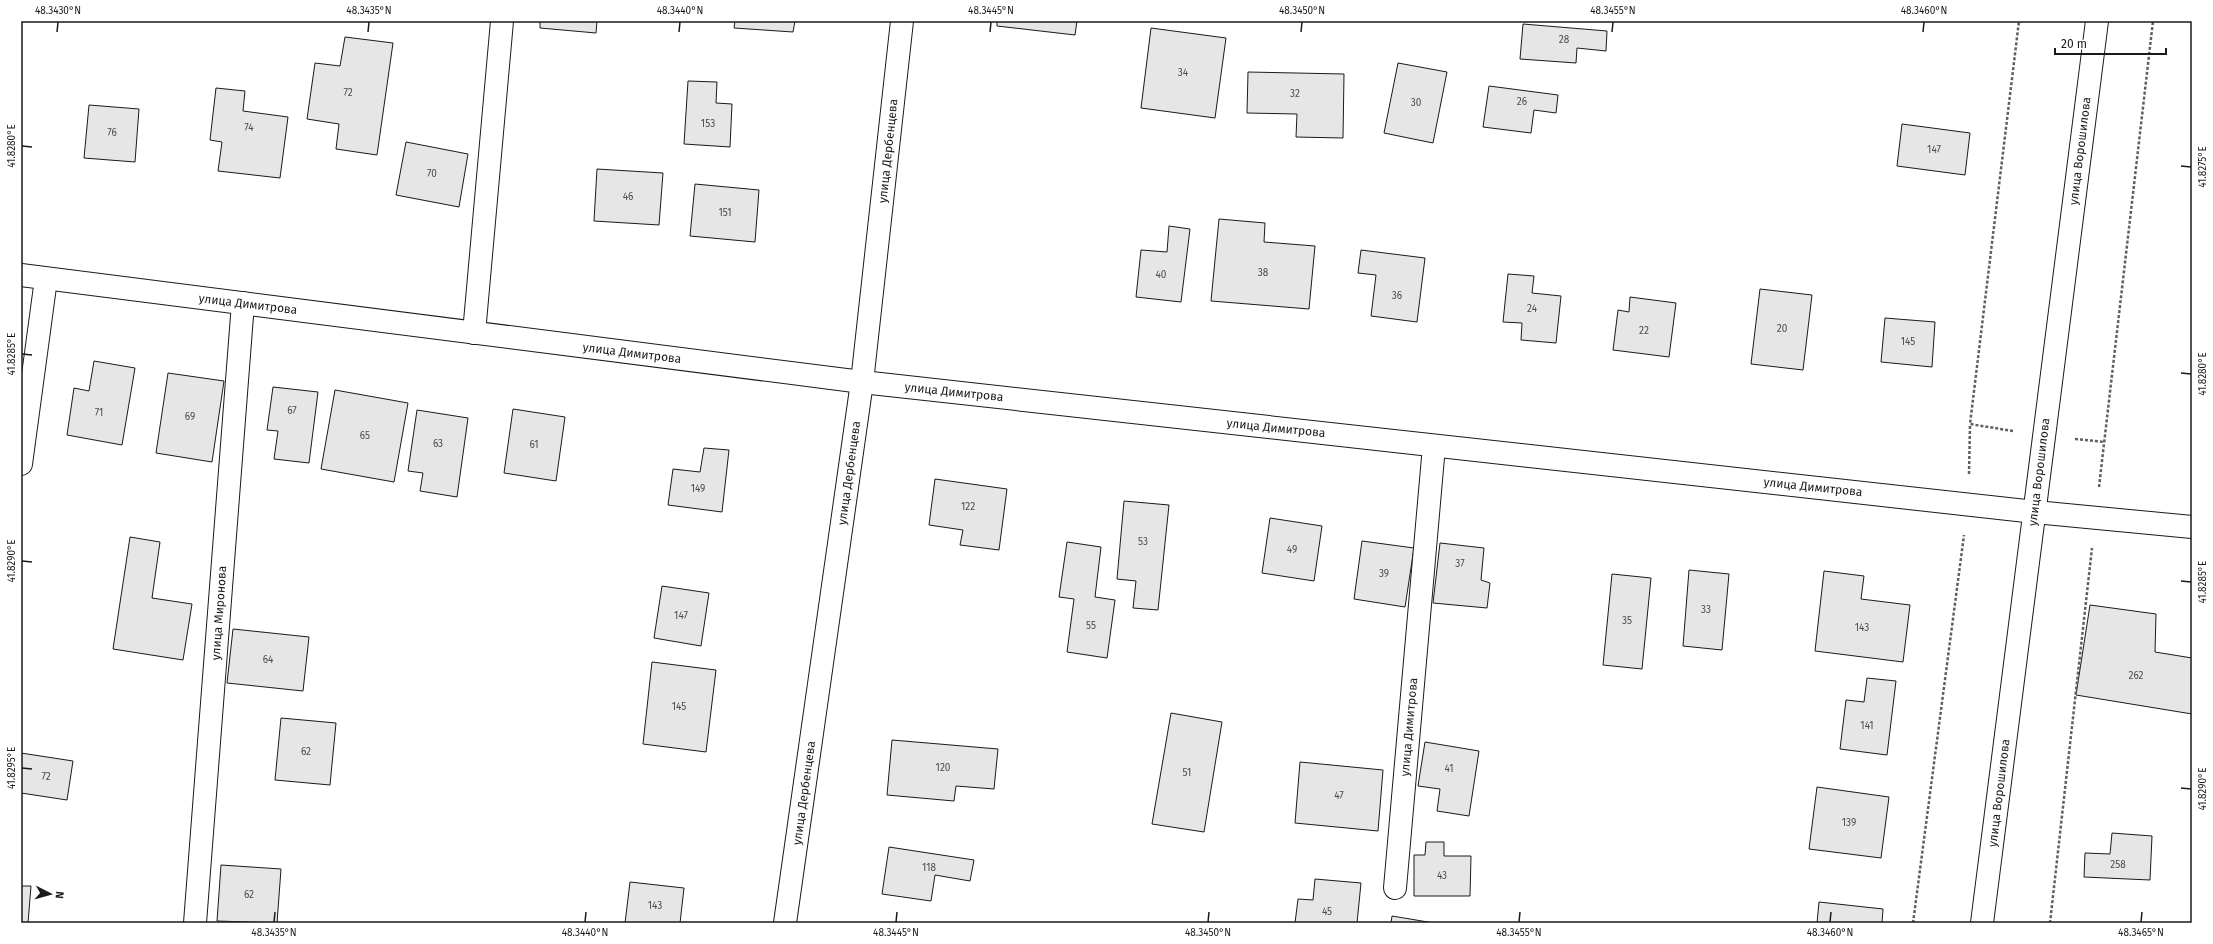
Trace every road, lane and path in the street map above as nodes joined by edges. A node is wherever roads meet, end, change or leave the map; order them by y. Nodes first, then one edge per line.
1 (502, 21) edge
2 (902, 21) edge
3 (2019, 21) edge
4 (2097, 21) edge
5 (2153, 21) edge
6 (21, 275) edge
7 (46, 279) junction
8 (243, 303) junction
9 (474, 333) junction
10 (862, 382) junction
11 (1970, 424) junction
12 (2044, 436) junction
13 (2104, 442) junction
14 (1434, 446) junction
15 (21, 464) edge
16 (1968, 505) junction
17 (2035, 512) junction
18 (2096, 518) junction
19 (2192, 526) edge
20 (1395, 888) dead end
21 (195, 923) edge
22 (785, 923) edge
23 (1913, 923) edge
24 (1982, 923) edge
25 (2050, 923) edge

1 - 9 street
2 - 10 street, улица Дербенцева
3 - 11 path
4 - 12 street, улица Ворошилова
5 - 13 path
6 - 7 street, улица Димитрова
7 - 8 street, улица Димитрова
7 - 15 street
8 - 9 street, улица Димитрова
8 - 21 street, улица Миронова
9 - 10 street, улица Димитрова
10 - 14 street, улица Димитрова
10 - 22 street, улица Дербенцева
11 - 12 path
11 - 16 path
12 - 13 path
12 - 17 street, улица Ворошилова
13 - 18 path
14 - 16 street, улица Димитрова
14 - 20 street, улица Димитрова
16 - 17 street, улица Димитрова
16 - 23 path
17 - 18 street, улица Димитрова
17 - 24 street, улица Ворошилова
18 - 19 street, улица Димитрова
18 - 25 path

